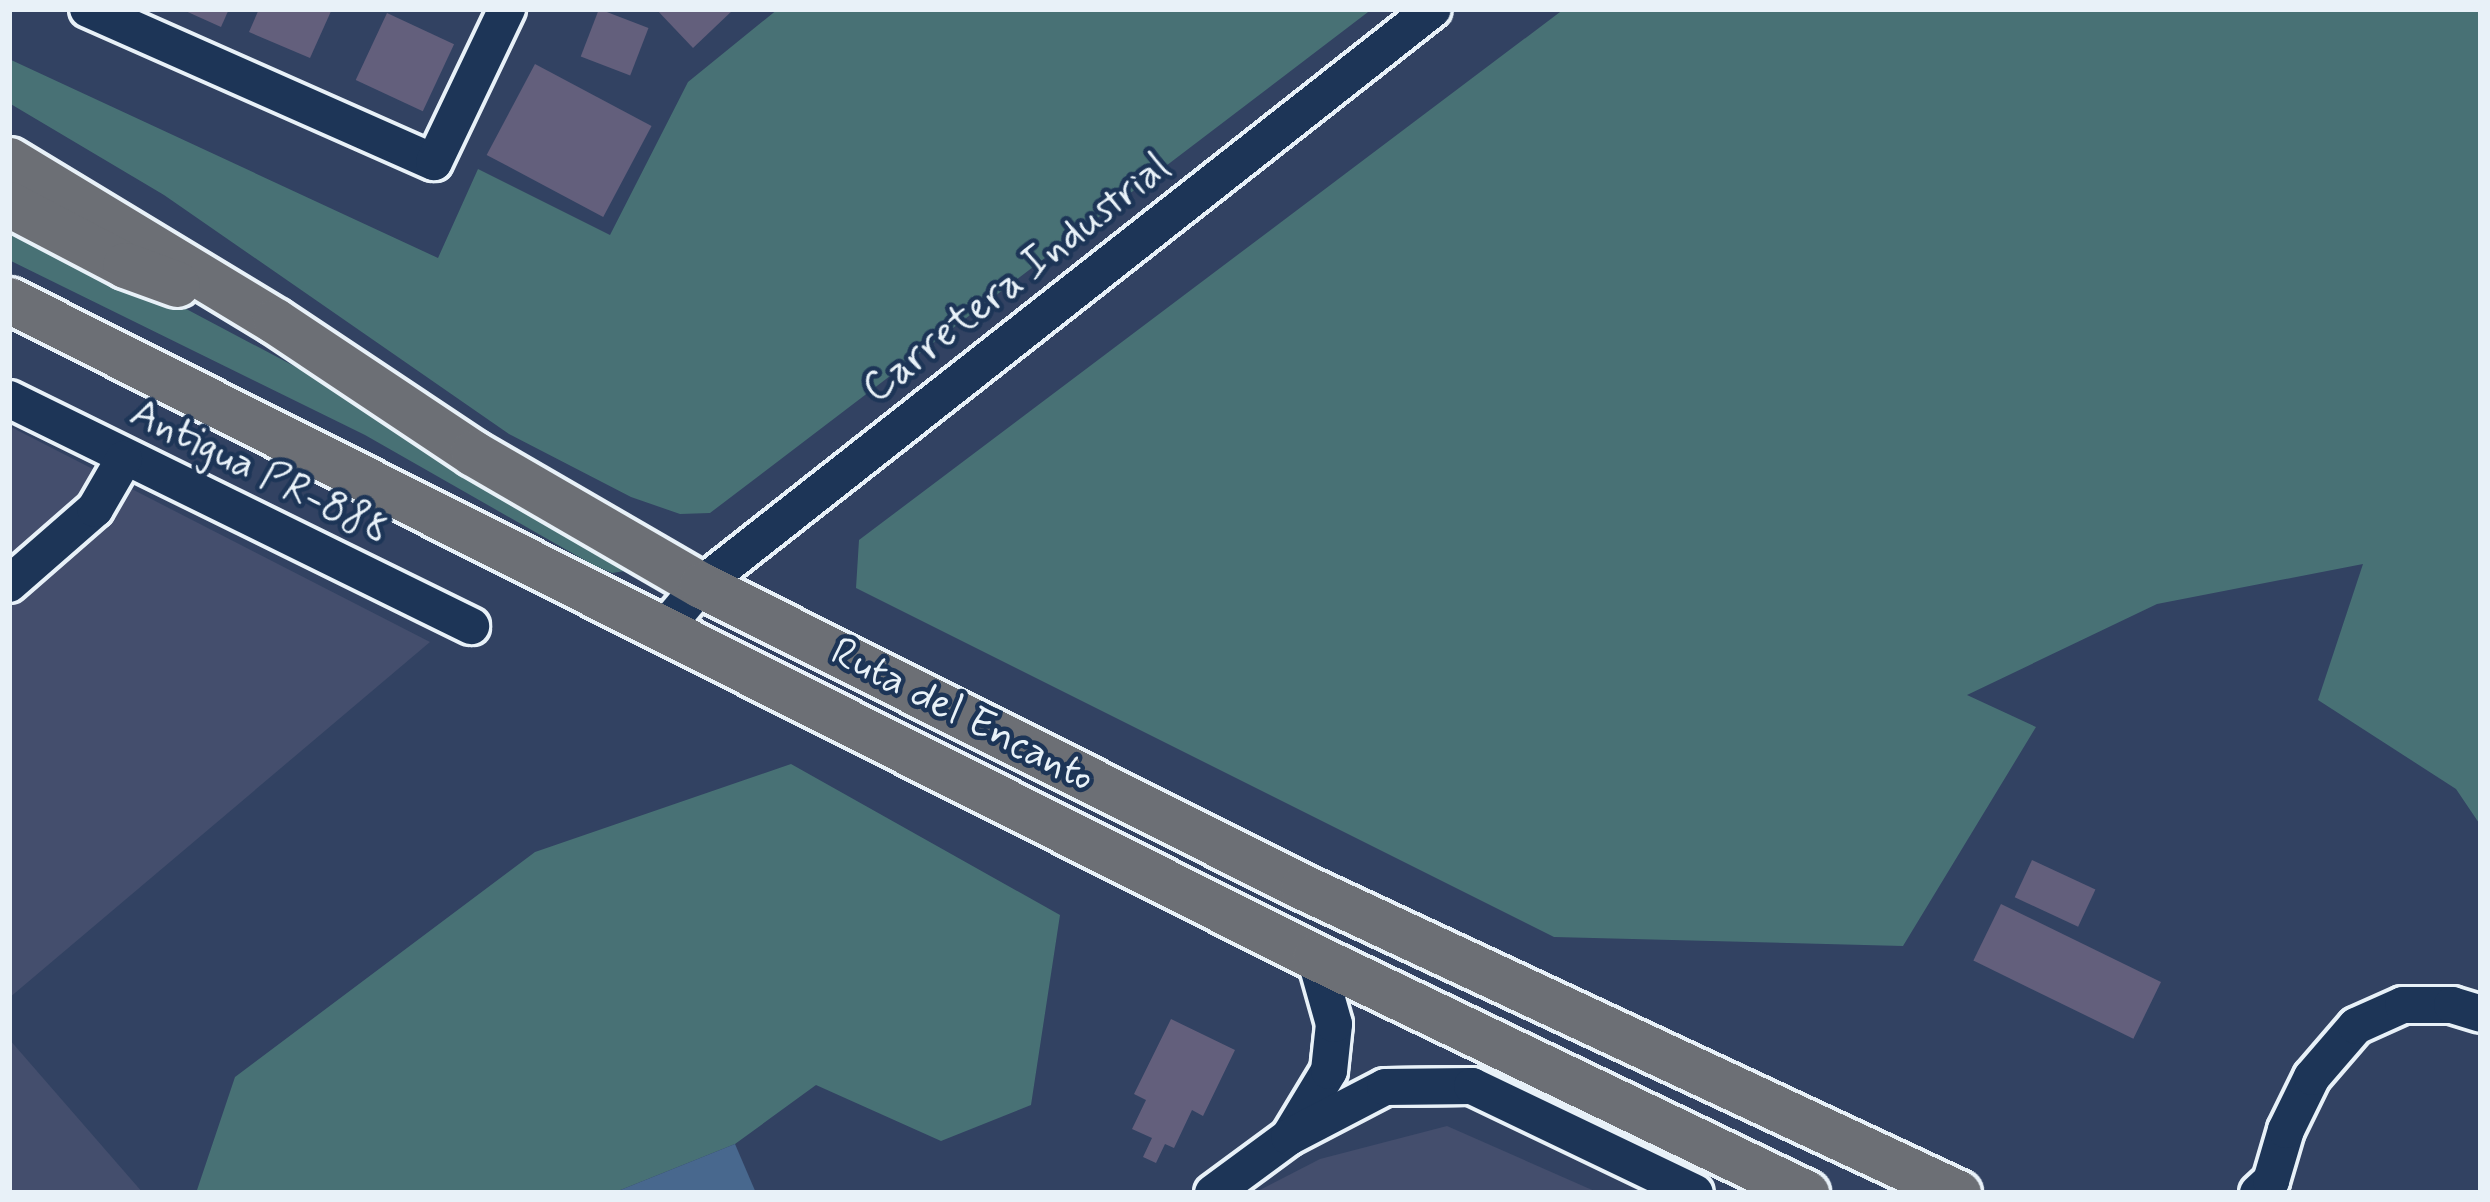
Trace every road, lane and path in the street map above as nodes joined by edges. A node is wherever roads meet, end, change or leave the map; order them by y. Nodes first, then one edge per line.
1 (88, 9) edge
2 (507, 9) edge
3 (1433, 9) edge
4 (9, 160) edge
5 (9, 204) edge
6 (9, 300) edge
7 (275, 321) junction
8 (9, 399) edge
9 (124, 459) junction
10 (9, 584) edge
11 (701, 585) junction
12 (471, 626) dead end
13 (665, 628) junction
14 (1315, 957) junction
15 (2481, 1014) edge
16 (1289, 1137) junction
17 (2268, 1189) edge
18 (1213, 1193) edge
19 (1695, 1193) edge
20 (1805, 1193) edge
21 (1958, 1193) edge

1 - 2 street
3 - 11 street, Carretera Industrial
4 - 7 main road, Ruta del Encanto
5 - 7 main road
6 - 13 main road, Ruta del Encanto
7 - 11 main road, Ruta del Encanto
8 - 9 street, Antigua PR-888
9 - 10 street
9 - 12 street, Antigua PR-888
11 - 13 street, Carretera Industrial
11 - 21 main road, Ruta del Encanto
13 - 14 main road, Ruta del Encanto
14 - 16 street
14 - 20 main road, Ruta del Encanto
15 - 17 street
16 - 18 street
16 - 19 street

